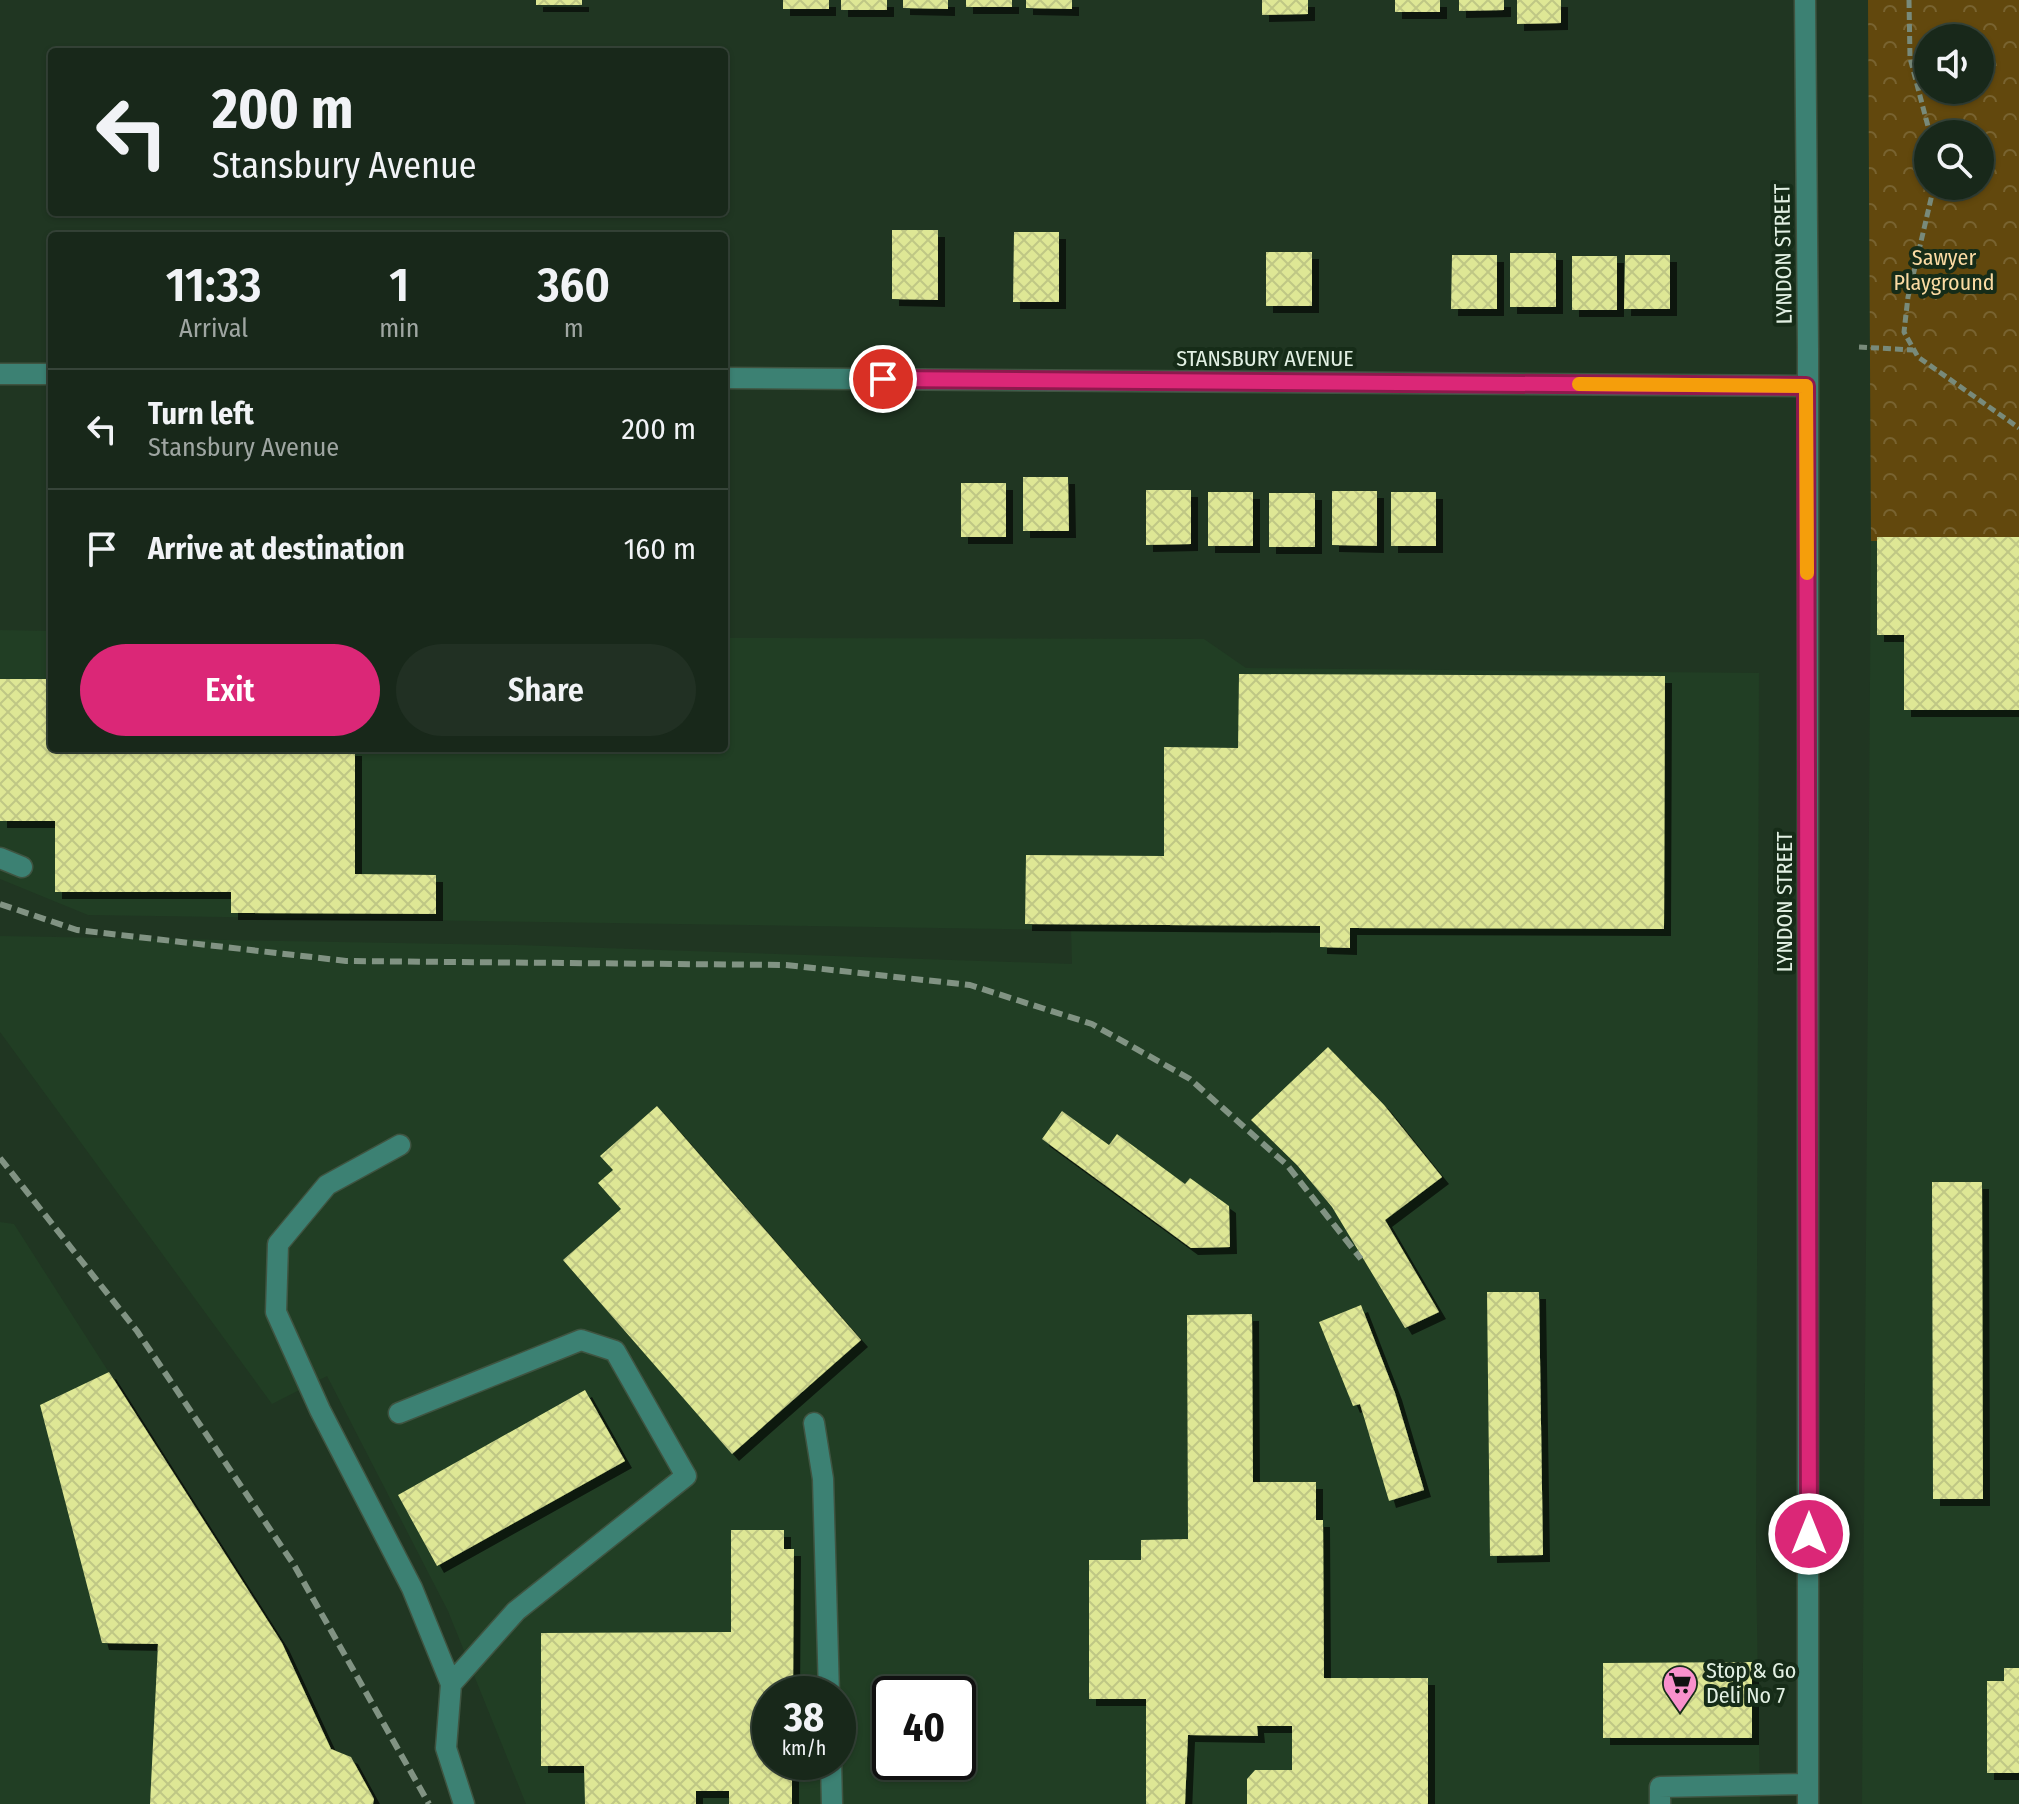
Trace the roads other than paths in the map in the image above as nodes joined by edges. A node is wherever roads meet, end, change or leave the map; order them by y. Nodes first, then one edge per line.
1 (1805, 0) edge
2 (0, 374) edge
3 (48, 374) edge
4 (728, 378) edge
5 (1806, 386) junction
6 (0, 858) edge
7 (22, 867) dead end
8 (400, 1145) dead end
9 (399, 1413) dead end
10 (814, 1423) dead end
11 (828, 1676) edge
12 (451, 1684) junction
13 (831, 1780) edge
14 (1808, 1794) edge
15 (464, 1804) edge
16 (832, 1804) edge
17 (1660, 1804) edge

1 - 5 street, LYNDON STREET
2 - 3 street
4 - 5 street, STANSBURY AVENUE
5 - 14 street, LYNDON STREET
6 - 7 street
8 - 12 street
9 - 12 street
10 - 11 street
12 - 15 street
13 - 16 street
14 - 17 street

